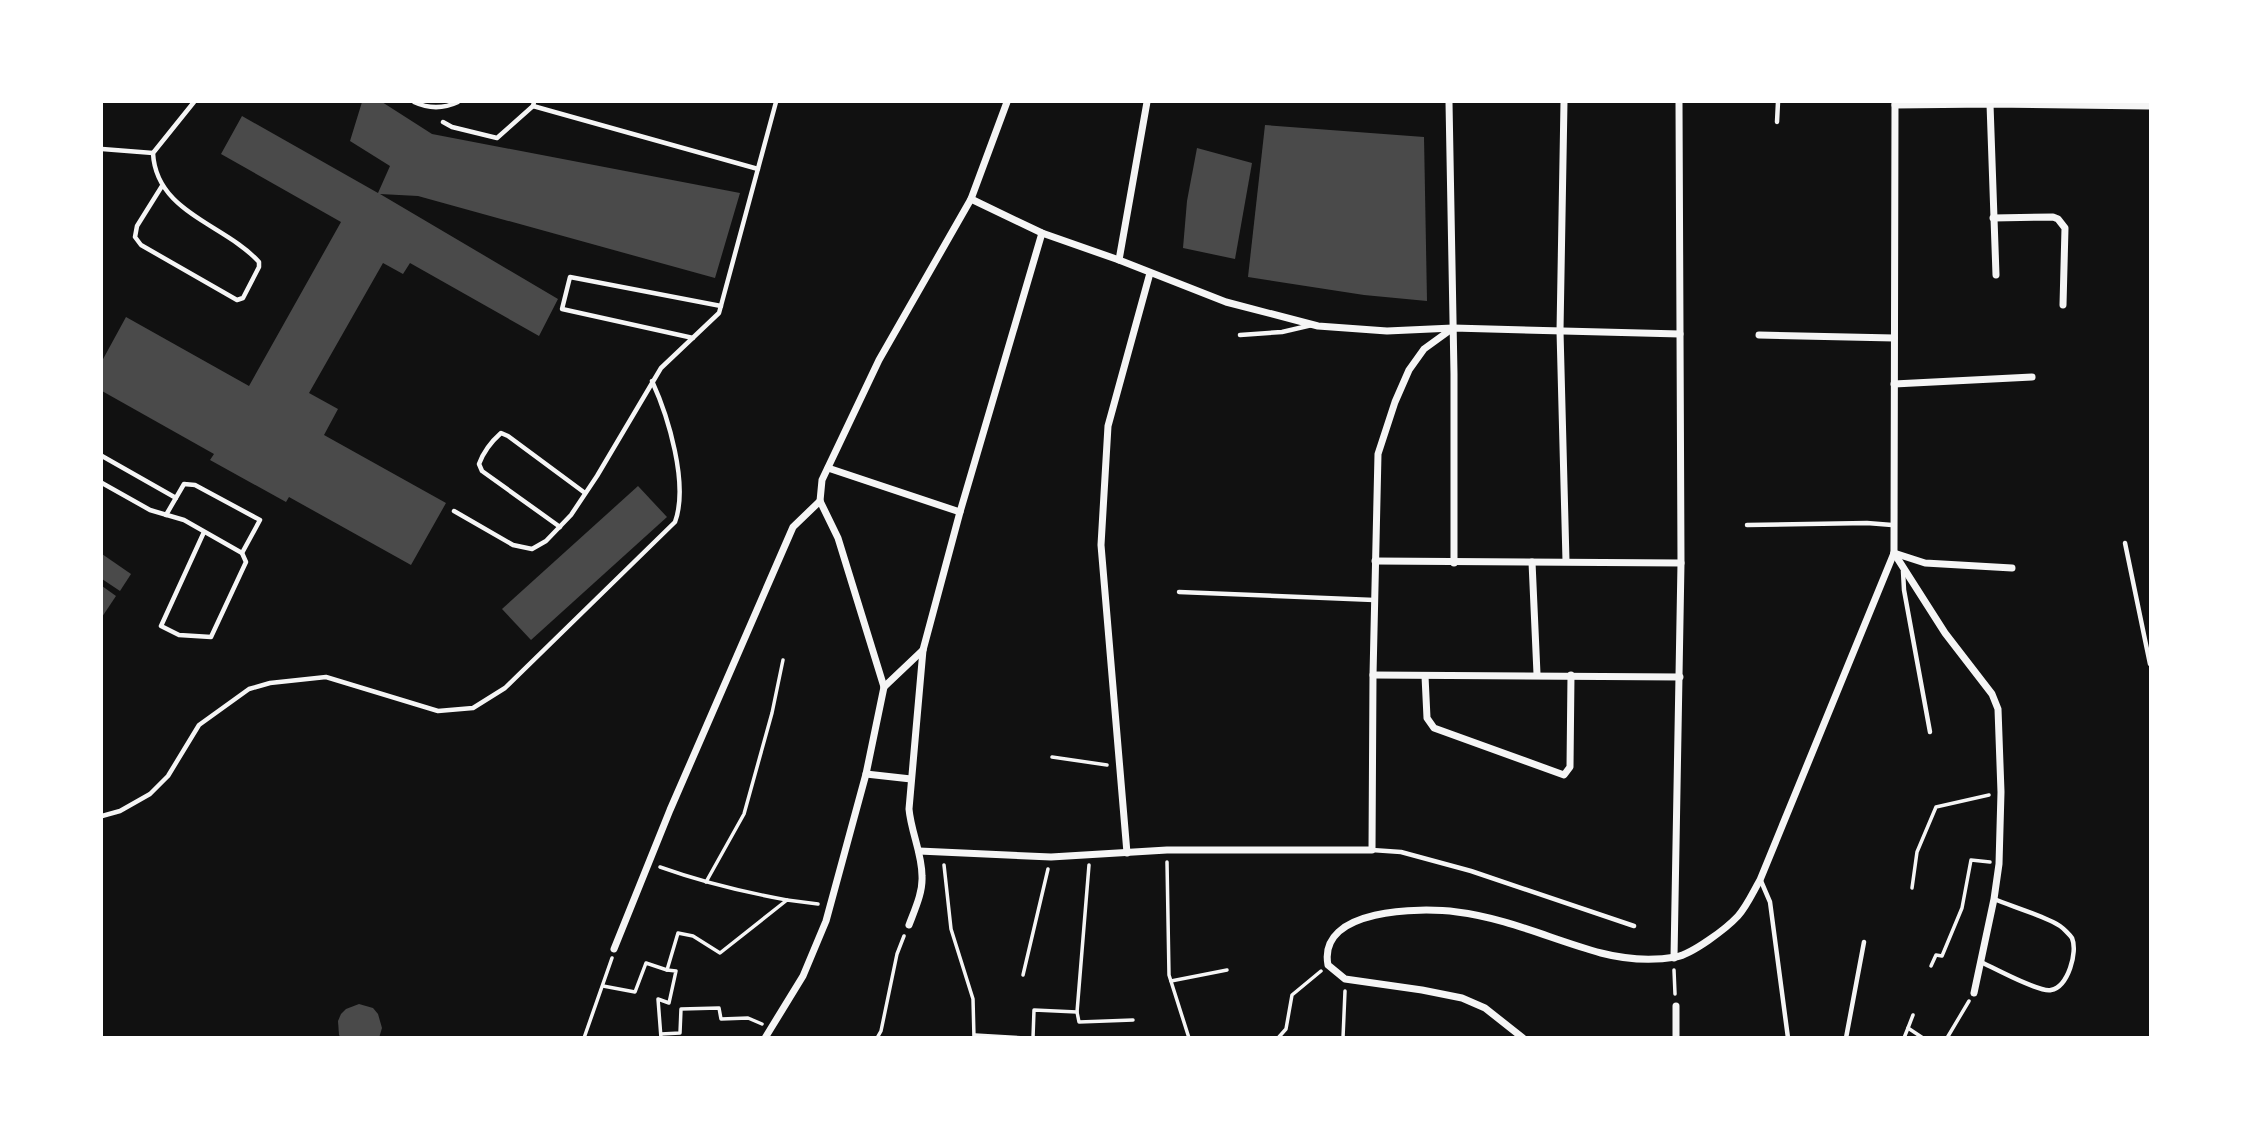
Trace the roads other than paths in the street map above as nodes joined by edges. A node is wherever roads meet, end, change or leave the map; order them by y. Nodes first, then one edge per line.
1 (194, 102) edge
2 (414, 102) edge
3 (458, 102) edge
4 (776, 102) edge
5 (1007, 102) edge
6 (1147, 102) edge
7 (1449, 102) edge
8 (1564, 102) edge
9 (1679, 102) edge
10 (1778, 102) edge
11 (1895, 103) edge
12 (1990, 103) junction
13 (533, 104) edge
14 (2151, 106) edge
15 (443, 122) dead end
16 (1777, 122) dead end
17 (102, 149) edge
18 (153, 153) junction
19 (758, 169) junction
20 (162, 186) junction
21 (971, 199) junction
22 (1993, 218) junction
23 (1042, 233) junction
24 (1119, 260) junction
25 (1150, 273) junction
26 (1996, 275) dead end
27 (2063, 305) dead end
28 (721, 306) junction
29 (1312, 324) junction
30 (1453, 328) junction
31 (1560, 331) junction
32 (1240, 334) dead end
33 (1679, 334) junction
34 (1759, 335) dead end
35 (694, 338) junction
36 (1894, 338) junction
37 (2032, 377) dead end
38 (652, 381) junction
39 (1894, 384) junction
40 (102, 456) edge
41 (828, 468) junction
42 (102, 482) edge
43 (585, 493) junction
44 (176, 498) junction
45 (820, 501) junction
46 (454, 511) dead end
47 (960, 512) junction
48 (166, 515) junction
49 (1747, 525) dead end
50 (1892, 525) junction
51 (560, 527) junction
52 (204, 531) junction
53 (2125, 543) dead end
54 (242, 553) junction
55 (1894, 553) junction
56 (1375, 561) junction
57 (1566, 561) junction
58 (1532, 562) junction
59 (1454, 563) junction
60 (1681, 563) junction
61 (2012, 568) dead end
62 (1903, 570) junction
63 (1179, 592) dead end
64 (1374, 600) junction
65 (923, 650) junction
66 (2151, 663) edge
67 (1537, 674) junction
68 (1373, 675) junction
69 (1571, 675) junction
70 (1425, 676) junction
71 (1680, 677) junction
72 (884, 687) junction
73 (1930, 732) dead end
74 (866, 774) junction
75 (911, 779) junction
76 (102, 816) edge
77 (1372, 850) junction
78 (919, 851) junction
79 (1127, 853) junction
80 (1760, 880) junction
81 (1994, 899) junction
82 (909, 925) road end
83 (1634, 926) dead end
84 (1864, 942) dead end
85 (614, 949) road end
86 (1674, 958) junction
87 (1981, 962) junction
88 (1974, 993) road end
89 (1675, 1006) road end
90 (765, 1038) edge
91 (1523, 1038) edge
92 (1676, 1038) edge
93 (1788, 1038) edge
94 (1846, 1038) edge

1 - 18 lane
2 - 3 lane
4 - 19 lane
5 - 21 street
6 - 24 street
7 - 30 street
8 - 31 street
9 - 33 street
10 - 16 lane
11 - 12 street
11 - 36 street
12 - 14 street
12 - 22 street
13 - 15 lane
13 - 19 lane
17 - 18 lane
18 - 20 lane
19 - 28 lane
20 - 20 lane
21 - 23 street
21 - 41 street
22 - 26 street
22 - 27 street
23 - 24 street
23 - 47 street
24 - 25 street
25 - 29 street
25 - 79 street
28 - 35 lane
28 - 35 lane
29 - 30 street
29 - 32 lane
30 - 31 street
30 - 56 street
30 - 59 street
31 - 33 street
31 - 57 street
33 - 60 street
34 - 36 street
35 - 38 lane
36 - 39 street
37 - 39 street
38 - 43 lane
38 - 76 lane
39 - 50 street
40 - 44 lane
41 - 45 street
41 - 47 street
42 - 48 lane
43 - 51 lane
43 - 51 lane
44 - 48 lane
44 - 54 lane
45 - 72 street
45 - 85 street
46 - 51 lane
47 - 65 street
48 - 52 lane
49 - 50 lane
50 - 55 street
52 - 54 lane
52 - 54 lane
53 - 66 lane
55 - 61 street
55 - 62 street
55 - 80 street
56 - 59 street
56 - 64 street
57 - 58 street
57 - 60 street
58 - 59 street
58 - 67 street
60 - 71 street
62 - 73 lane
62 - 81 street
63 - 64 lane
64 - 68 street
65 - 72 street
65 - 75 street
67 - 69 street
67 - 70 street
68 - 70 street
68 - 77 street
69 - 70 street
69 - 71 street
71 - 86 street
72 - 74 street
74 - 75 street
74 - 90 street
75 - 78 street
77 - 79 street
77 - 83 lane
78 - 79 street
78 - 82 street
80 - 86 street
80 - 93 lane
81 - 87 street
81 - 87 lane
84 - 94 lane
86 - 91 street
87 - 88 street
89 - 92 street

